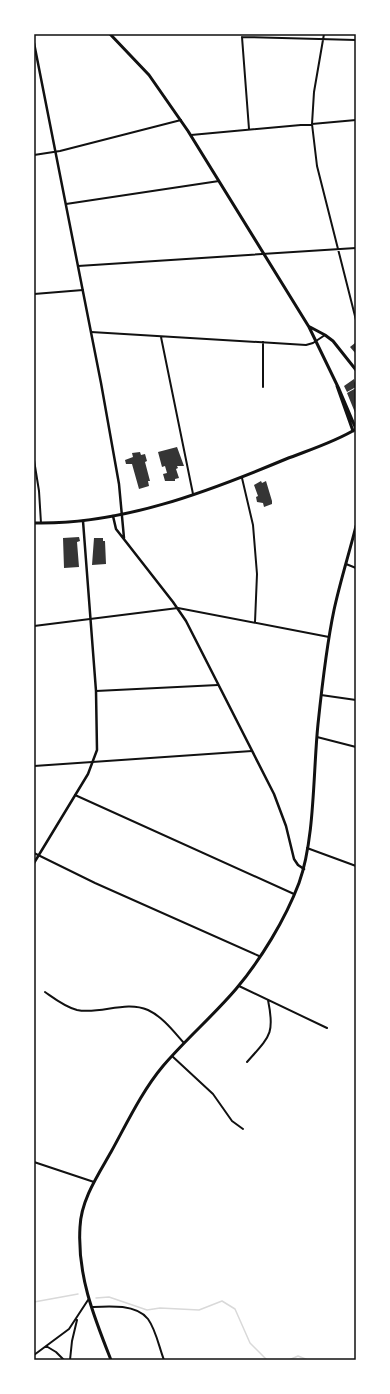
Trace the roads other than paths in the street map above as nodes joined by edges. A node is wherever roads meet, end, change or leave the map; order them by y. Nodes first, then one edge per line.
1 (110, 34) edge
2 (237, 34) edge
3 (324, 34) edge
4 (242, 37) junction
5 (323, 39) junction
6 (356, 40) edge
7 (34, 45) edge
8 (181, 120) junction
9 (356, 120) edge
10 (312, 124) junction
11 (249, 130) junction
12 (190, 135) junction
13 (56, 151) junction
14 (34, 155) edge
15 (219, 181) junction
16 (66, 204) junction
17 (356, 248) edge
18 (338, 249) junction
19 (264, 253) junction
20 (78, 266) junction
21 (83, 290) junction
22 (34, 294) edge
23 (356, 320) edge
24 (309, 327) junction
25 (91, 332) junction
26 (325, 335) junction
27 (161, 337) junction
28 (316, 341) junction
29 (263, 342) junction
30 (356, 370) edge
31 (263, 387) dead end
32 (355, 429) edge
33 (34, 460) edge
34 (242, 478) junction
35 (193, 494) junction
36 (122, 513) junction
37 (113, 516) junction
38 (83, 521) junction
39 (34, 523) edge
40 (41, 523) junction
41 (356, 526) edge
42 (124, 538) junction
43 (345, 564) junction
44 (356, 568) edge
45 (178, 608) junction
46 (89, 619) junction
47 (255, 622) junction
48 (34, 626) edge
49 (329, 637) junction
50 (220, 684) junction
51 (96, 691) junction
52 (321, 695) junction
53 (356, 700) edge
54 (317, 737) junction
55 (356, 747) edge
56 (252, 751) junction
57 (94, 761) junction
58 (34, 766) edge
59 (75, 795) junction
60 (307, 848) junction
61 (34, 853) edge
62 (38, 857) junction
63 (34, 863) edge
64 (356, 866) edge
65 (304, 868) junction
66 (294, 894) junction
67 (259, 956) junction
68 (238, 986) junction
69 (45, 992) dead end
70 (268, 1000) junction
71 (327, 1028) dead end
72 (184, 1043) junction
73 (172, 1056) junction
74 (247, 1062) dead end
75 (243, 1129) dead end
76 (34, 1162) edge
77 (94, 1182) junction
78 (89, 1299) junction
79 (91, 1308) junction
80 (77, 1319) junction
81 (46, 1346) junction
82 (34, 1355) edge
83 (64, 1360) edge
84 (70, 1360) edge
85 (111, 1360) edge
86 (164, 1360) edge

1 - 8 main road
2 - 4 street
3 - 5 street
4 - 5 street
4 - 11 street
5 - 6 street
5 - 10 street
7 - 13 street
8 - 12 main road
8 - 13 street
9 - 10 street
10 - 11 street
10 - 18 street
11 - 12 street
12 - 15 main road
13 - 14 street
13 - 16 street
15 - 16 street
15 - 19 main road
16 - 20 street
17 - 18 street
18 - 19 street
18 - 23 street
19 - 20 street
19 - 24 main road
20 - 21 street
21 - 22 street
21 - 25 street
24 - 26 main road
24 - 28 main road
25 - 27 street
25 - 36 street
26 - 28 street
26 - 30 main road
27 - 29 street
27 - 35 street
28 - 29 street
28 - 32 main road
29 - 31 street
32 - 34 main road
33 - 40 street
34 - 35 main road
34 - 47 street
35 - 36 main road
36 - 37 main road
36 - 42 street
37 - 38 main road
37 - 42 street
38 - 40 main road
38 - 46 street
39 - 40 main road
41 - 43 main road
42 - 45 street
43 - 44 street
43 - 49 main road
45 - 46 street
45 - 47 street
45 - 50 street
46 - 48 street
46 - 51 street
47 - 49 street
49 - 52 main road
50 - 51 street
50 - 56 street
51 - 57 street
52 - 53 street
52 - 54 main road
54 - 55 street
54 - 60 main road
56 - 57 street
56 - 65 street
57 - 58 street
57 - 59 street
59 - 62 street
59 - 66 street
60 - 64 street
60 - 65 main road
61 - 62 street
62 - 63 street
62 - 67 street
65 - 66 main road
66 - 67 main road
67 - 68 main road
68 - 70 street
68 - 72 main road
69 - 72 street
70 - 71 street
70 - 74 street
72 - 73 main road
73 - 75 street
73 - 77 main road
76 - 77 street
77 - 78 main road
78 - 79 main road
78 - 80 street
79 - 85 main road
79 - 86 street
80 - 81 street
80 - 84 street
81 - 82 street
81 - 83 street

